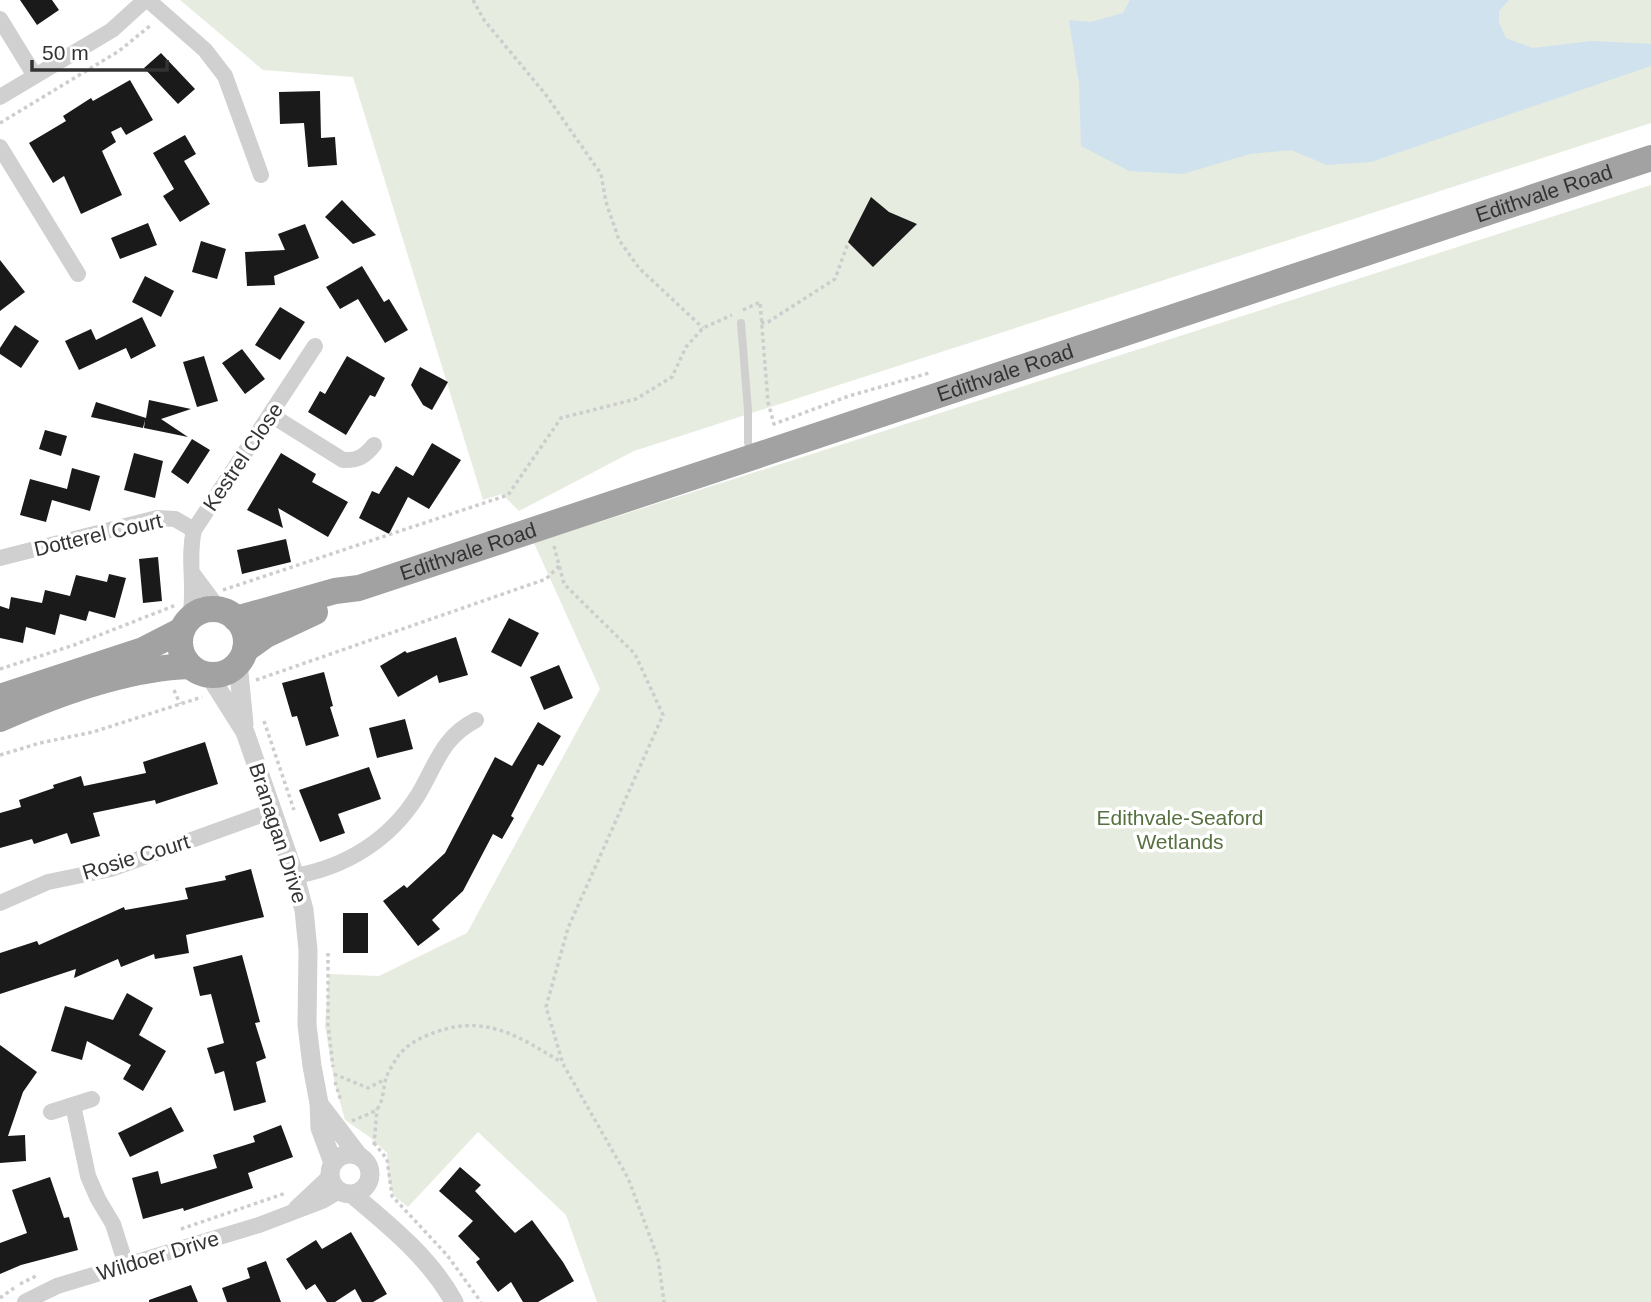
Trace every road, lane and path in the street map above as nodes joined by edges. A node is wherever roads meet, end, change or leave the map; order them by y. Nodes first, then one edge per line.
1 (146, 0) edge
2 (473, 0) edge
3 (0, 19) edge
4 (154, 22) dead end
5 (36, 76) junction
6 (0, 97) edge
7 (0, 123) edge
8 (0, 147) edge
9 (1651, 158) edge
10 (261, 175) dead end
11 (848, 243) dead end
12 (78, 274) dead end
13 (741, 323) dead end
14 (761, 323) junction
15 (703, 328) junction
16 (315, 346) dead end
17 (937, 371) dead end
18 (271, 415) junction
19 (374, 445) dead end
20 (752, 457) junction
21 (194, 530) junction
22 (0, 558) edge
23 (359, 588) junction
24 (205, 611) junction
25 (241, 666) junction
26 (0, 669) edge
27 (207, 677) junction
28 (0, 697) edge
29 (0, 719) edge
30 (264, 720) dead end
31 (476, 720) dead end
32 (244, 732) junction
33 (0, 755) edge
34 (272, 811) junction
35 (294, 811) dead end
36 (295, 876) junction
37 (0, 903) edge
38 (563, 1064) junction
39 (386, 1079) junction
40 (92, 1099) dead end
41 (319, 1103) junction
42 (73, 1105) junction
43 (377, 1109) junction
44 (344, 1111) dead end
45 (51, 1112) dead end
46 (353, 1129) dead end
47 (366, 1149) junction
48 (344, 1182) junction
49 (287, 1193) dead end
50 (175, 1231) dead end
51 (126, 1265) junction
52 (25, 1302) edge
53 (454, 1302) edge
54 (481, 1302) edge
55 (664, 1302) edge

1 - 5 street
1 - 10 street
2 - 15 path
3 - 5 street
4 - 7 path
5 - 6 street
8 - 12 street
9 - 20 highway, Edithvale Road
11 - 14 path
13 - 20 lane
14 - 15 path
14 - 17 path
15 - 24 path
16 - 18 street, Kestrel Close
18 - 19 street
18 - 21 street, Kestrel Close
20 - 23 highway, Edithvale Road
21 - 22 street, Dotterel Court
21 - 24 street, Kestrel Close
23 - 24 highway, Edithvale Road
23 - 25 highway, Edithvale Road
24 - 25 highway
24 - 26 path
24 - 27 highway
24 - 28 highway, Edithvale Road
25 - 27 highway
25 - 32 street, Branagan Drive
25 - 38 path
27 - 29 highway
27 - 32 street, Branagan Drive
27 - 33 path
30 - 35 path
31 - 36 street
32 - 34 street, Branagan Drive
34 - 36 street, Branagan Drive
34 - 37 street, Rosie Court
36 - 41 street, Branagan Drive
38 - 39 path
38 - 55 path
39 - 43 path
39 - 44 path
40 - 42 street
41 - 47 street, Branagan Drive
41 - 48 street, Branagan Drive
42 - 45 street
42 - 51 street
43 - 46 path
43 - 47 path
47 - 48 street
47 - 48 street
47 - 54 path
48 - 51 street, Wildoer Drive
48 - 53 street, Branagan Drive
49 - 50 path
51 - 52 street, Wildoer Drive

